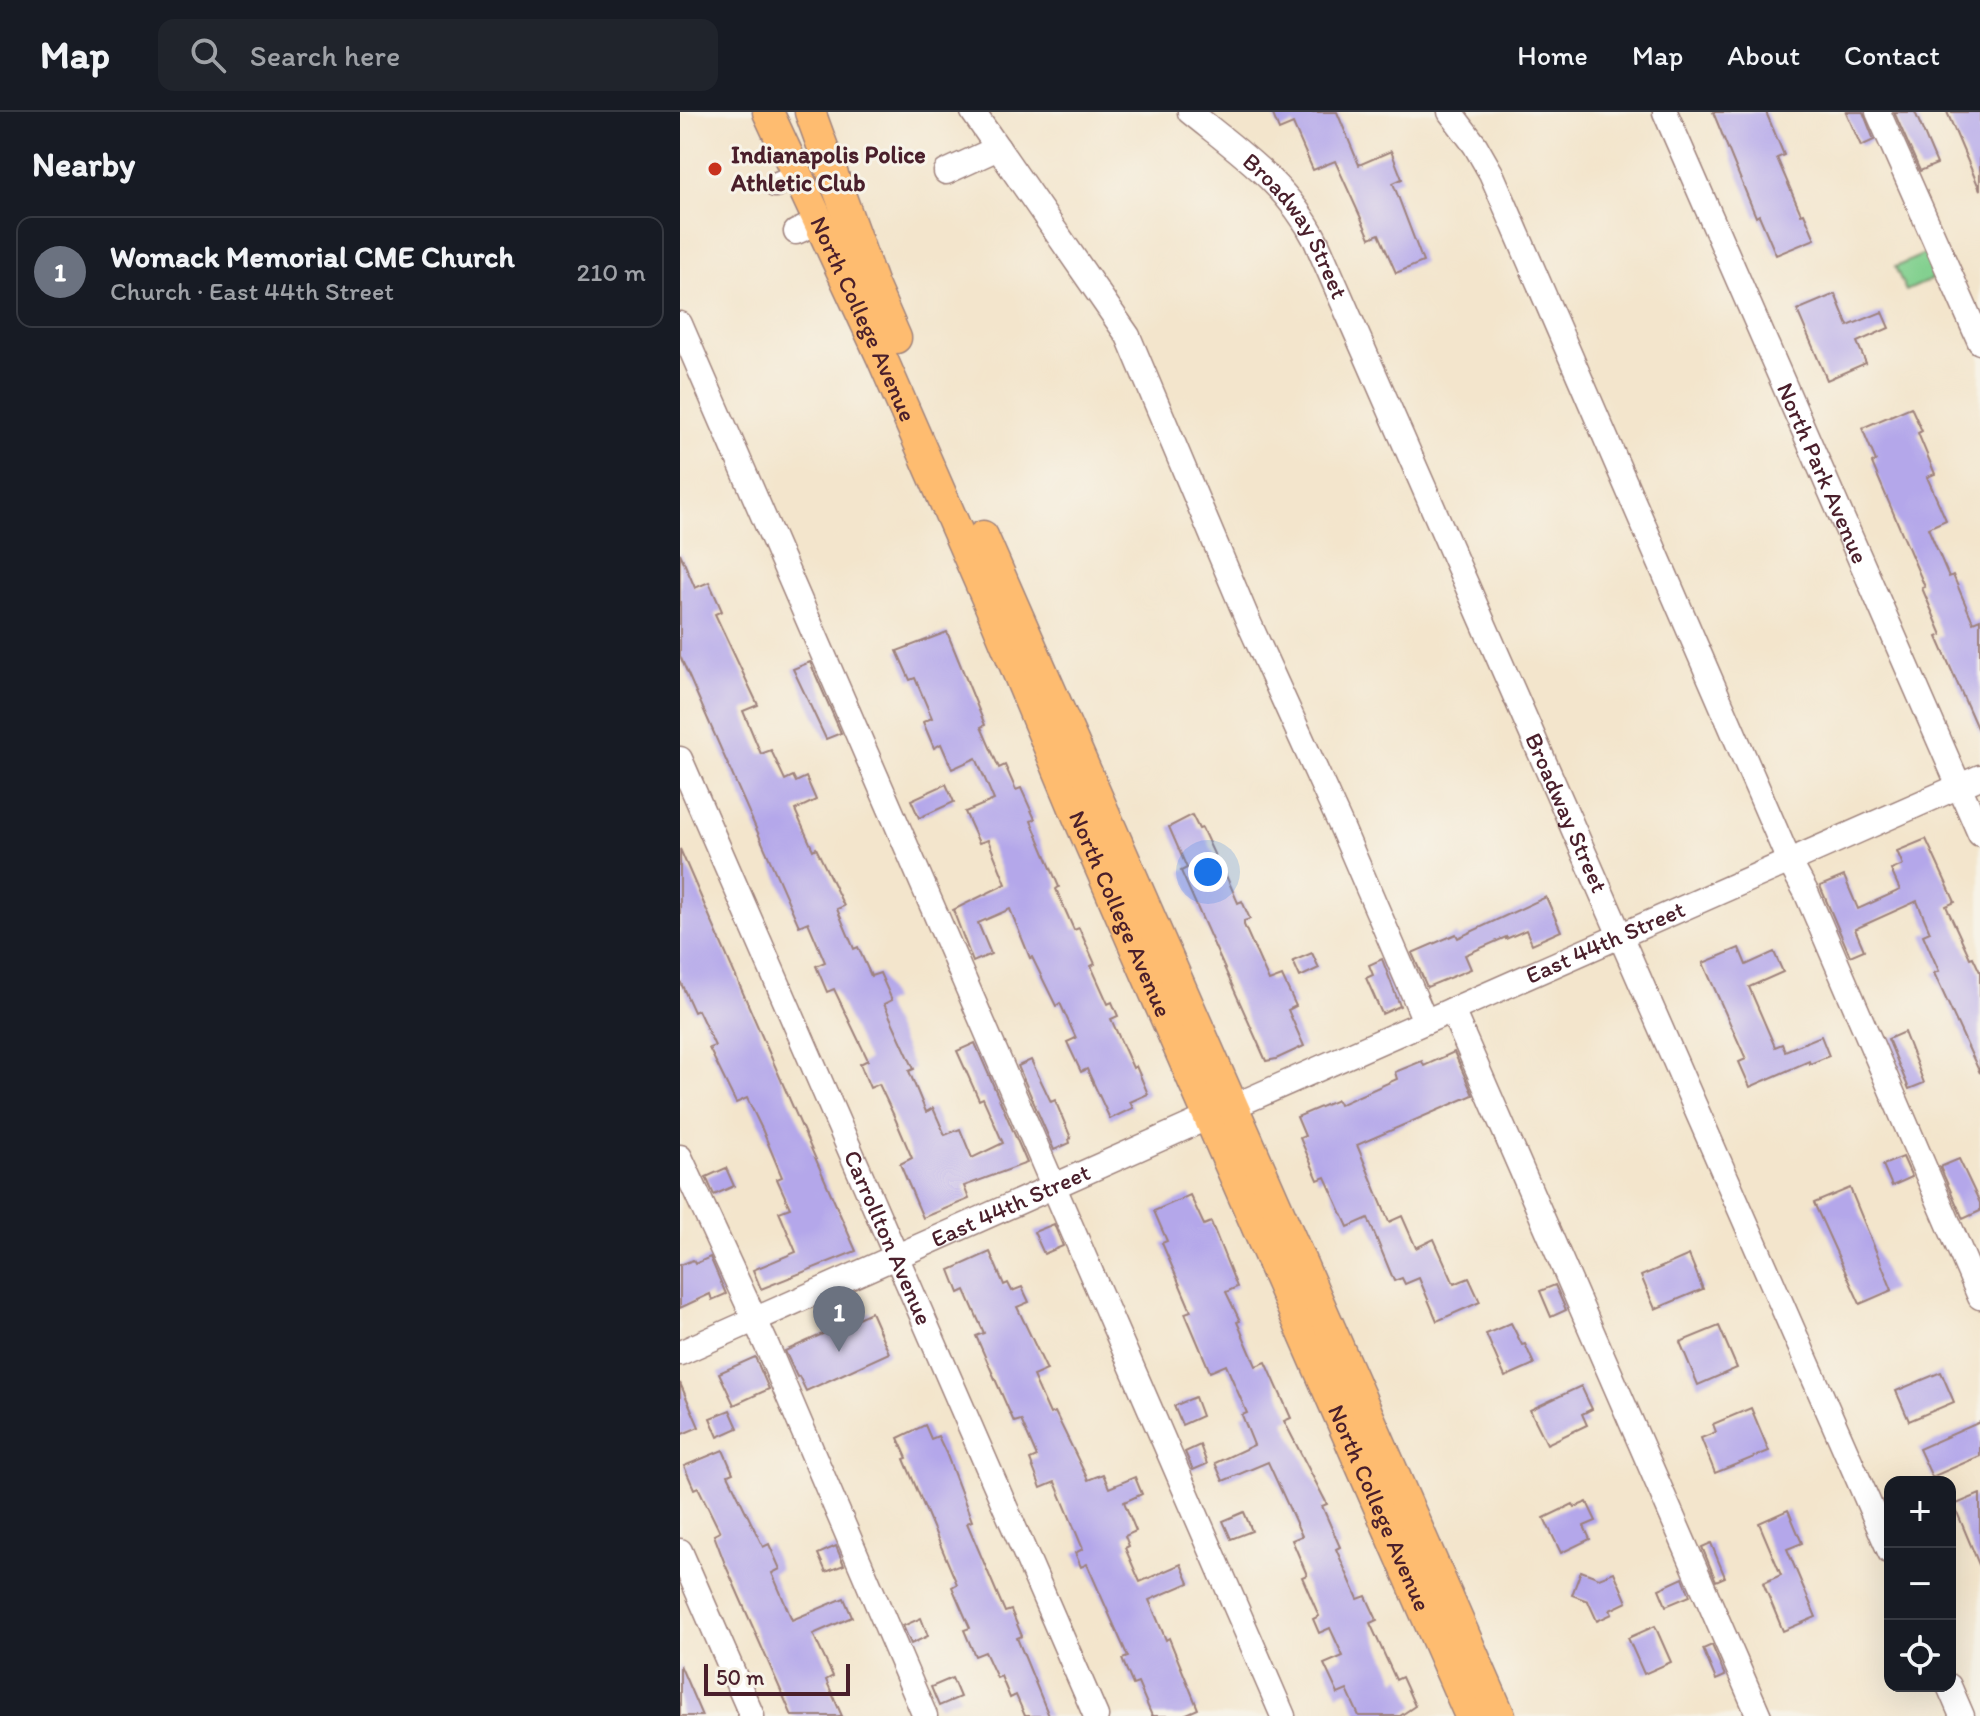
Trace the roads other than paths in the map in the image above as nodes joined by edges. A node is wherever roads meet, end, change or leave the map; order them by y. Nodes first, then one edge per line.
1 (768, 112) edge
2 (810, 112) edge
3 (973, 112) edge
4 (1190, 112) edge
5 (1450, 112) edge
6 (1665, 112) edge
7 (1878, 112) edge
8 (998, 148) junction
9 (834, 158) junction
10 (946, 172) dead end
11 (817, 225) junction
12 (680, 324) edge
13 (1980, 342) edge
14 (680, 759) edge
15 (1970, 781) edge
16 (1980, 834) edge
17 (1789, 861) junction
18 (1620, 935) junction
19 (1452, 1010) junction
20 (1425, 1021) junction
21 (1220, 1112) junction
22 (680, 1157) edge
23 (1054, 1186) junction
24 (897, 1257) junction
25 (1980, 1297) edge
26 (753, 1321) junction
27 (680, 1353) edge
28 (1888, 1548) edge
29 (680, 1551) edge
30 (1952, 1692) edge
31 (752, 1716) edge
32 (925, 1716) edge
33 (1096, 1716) edge
34 (1283, 1716) edge
35 (1470, 1716) edge
36 (1485, 1716) edge
37 (1500, 1716) edge
38 (1759, 1716) edge
39 (1962, 1716) edge

1 - 11 main road, North College Avenue
2 - 9 main road, North College Avenue
3 - 8 street
4 - 18 street, Broadway Street
5 - 17 street
6 - 15 street, North Park Avenue
7 - 13 street
8 - 10 street
8 - 20 street
9 - 11 street
9 - 21 main road, North College Avenue
11 - 21 main road, North College Avenue
11 - 36 street, North College Avenue
12 - 23 street
14 - 24 street, Carrollton Avenue
15 - 16 street, North Park Avenue
15 - 17 street, East 44th Street
17 - 18 street, East 44th Street
17 - 25 street
18 - 19 street, East 44th Street
18 - 28 street, Broadway Street
19 - 20 street, East 44th Street
19 - 38 street
20 - 21 street, East 44th Street
21 - 23 street, East 44th Street
21 - 35 main road, North College Avenue
21 - 37 main road, North College Avenue
22 - 26 street
23 - 24 street, East 44th Street
23 - 34 street
24 - 26 street, East 44th Street
24 - 33 street, Carrollton Avenue
26 - 27 street, East 44th Street
26 - 32 street
29 - 31 street
30 - 39 street

